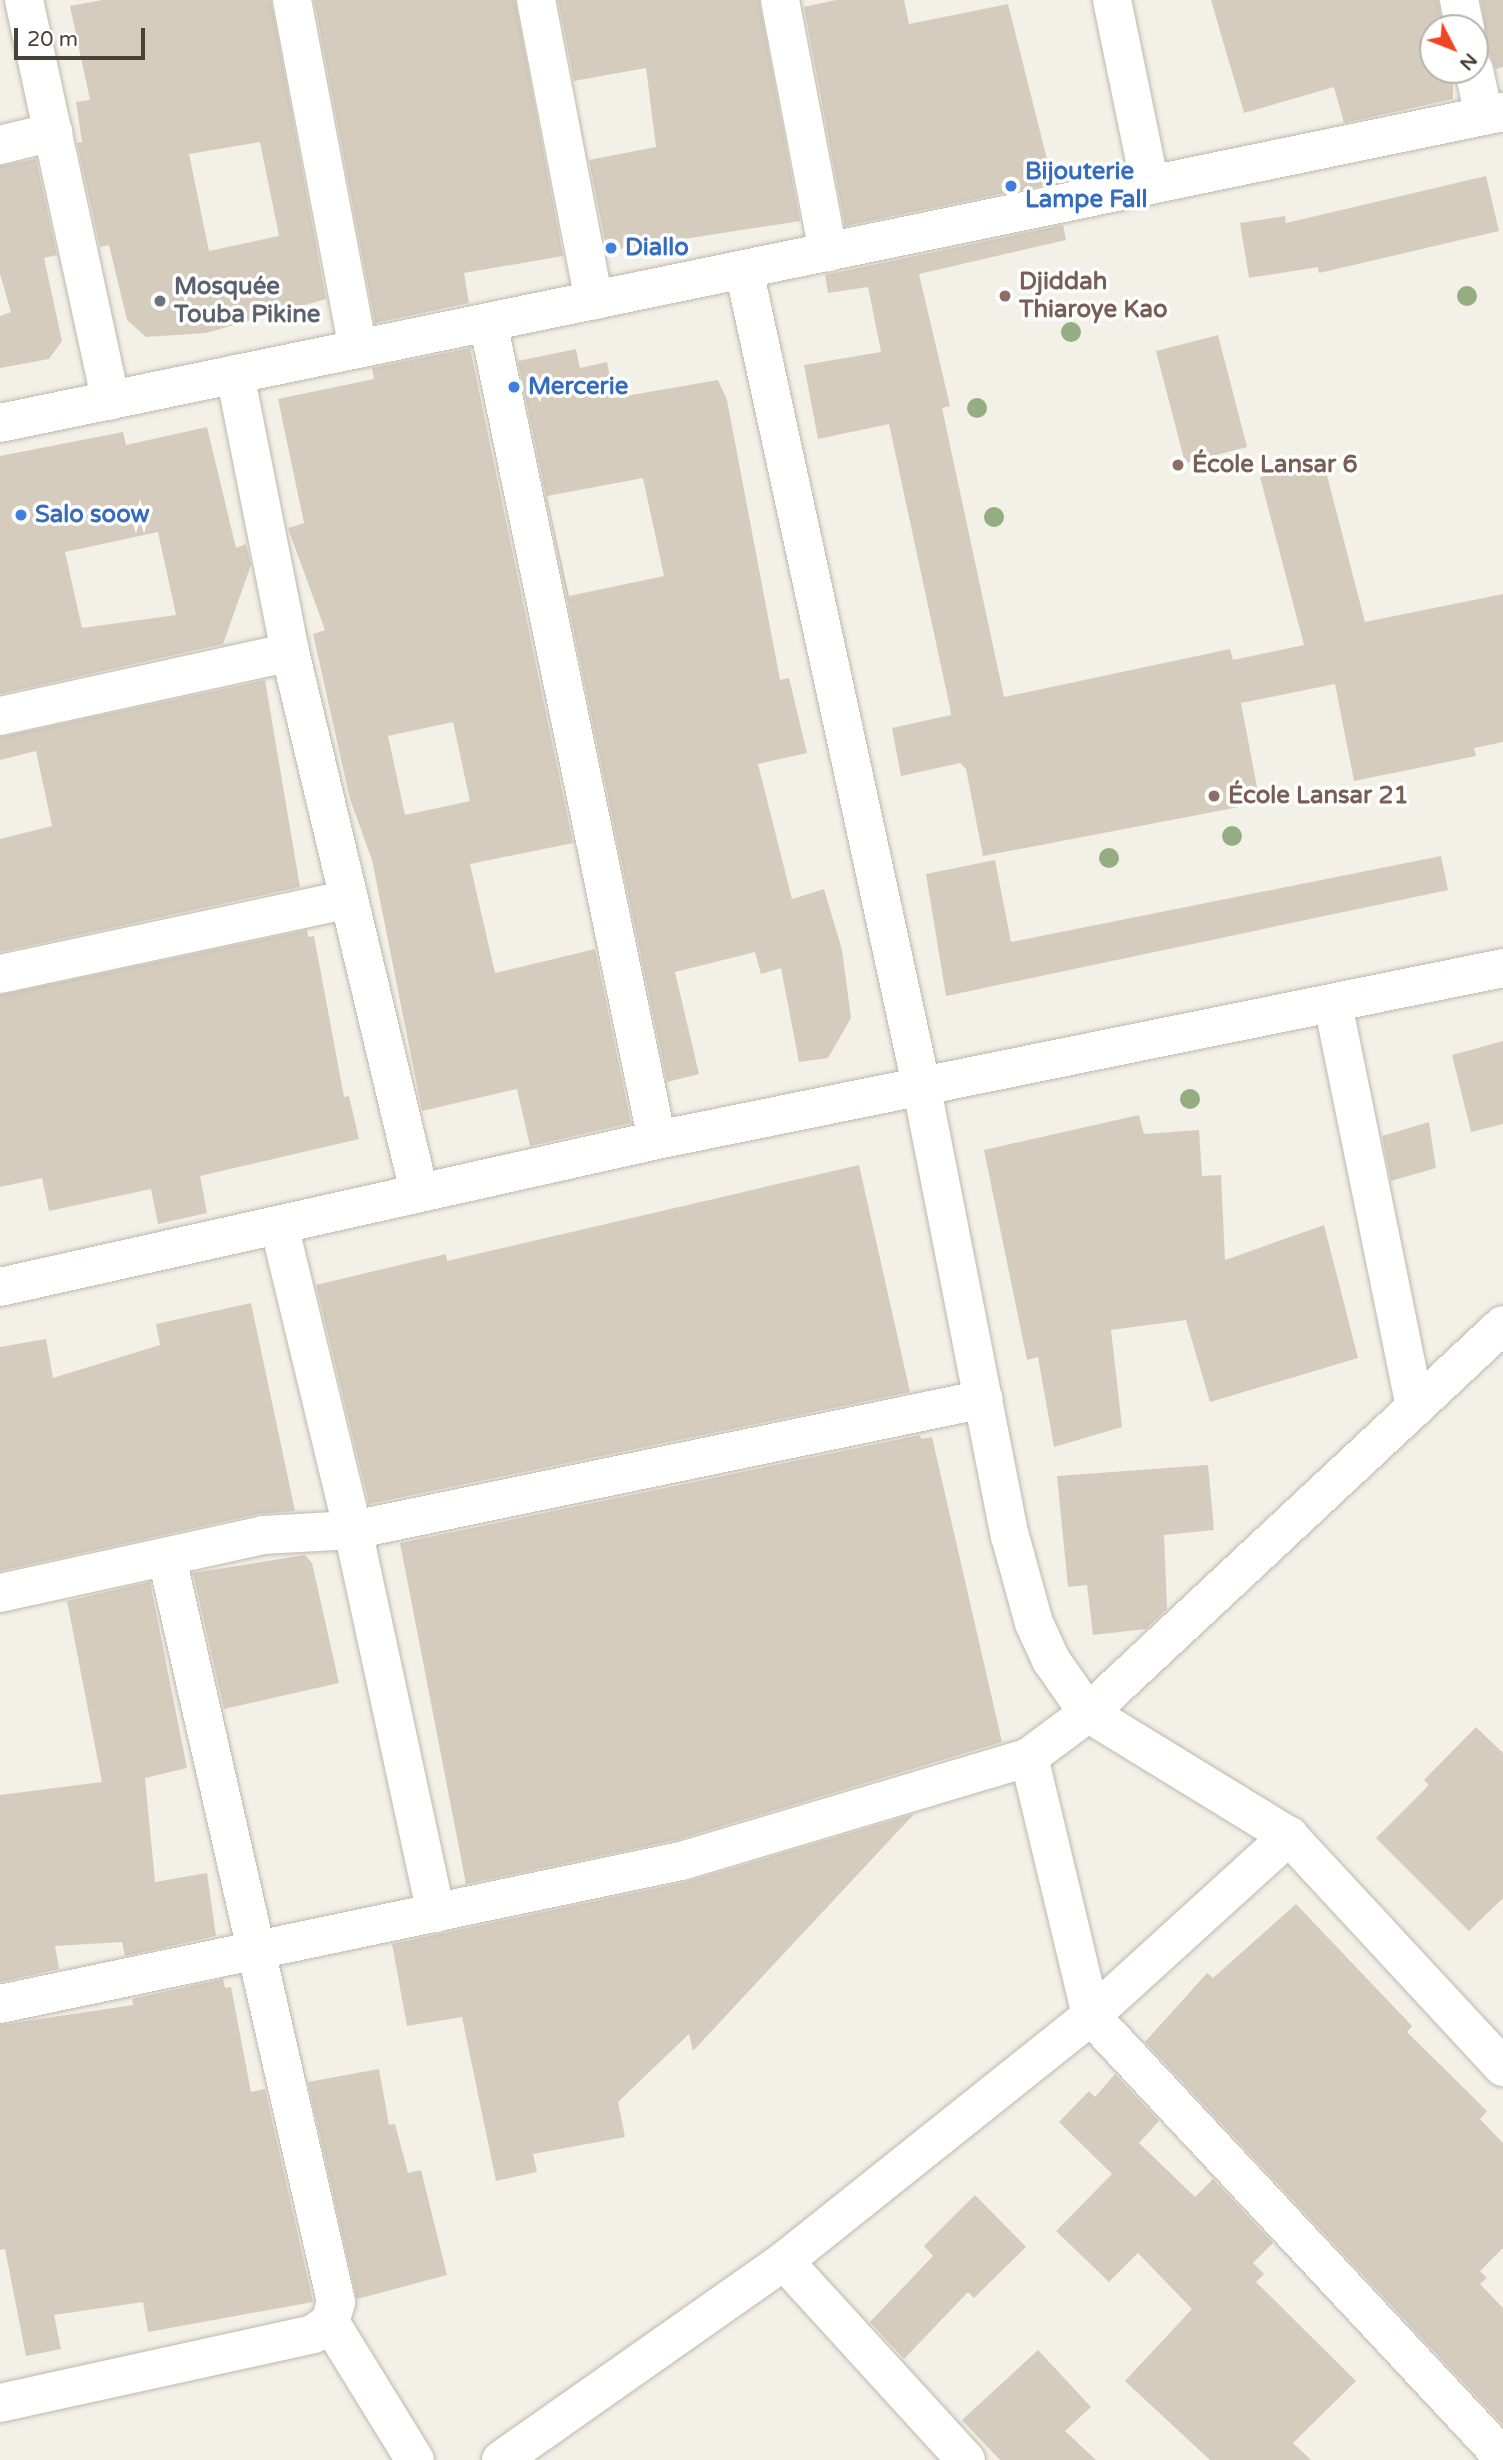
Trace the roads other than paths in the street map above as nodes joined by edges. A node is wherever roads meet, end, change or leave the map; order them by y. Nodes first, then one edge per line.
1 (24, 0) edge
2 (292, 0) edge
3 (536, 0) edge
4 (780, 0) edge
5 (1112, 0) edge
6 (1480, 84) edge
7 (1494, 114) edge
8 (53, 132) junction
9 (0, 145) edge
10 (1150, 185) junction
11 (828, 252) junction
12 (744, 270) junction
13 (594, 300) junction
14 (488, 322) junction
15 (358, 349) junction
16 (235, 374) junction
17 (111, 401) junction
18 (0, 423) edge
19 (290, 652) junction
20 (0, 716) edge
21 (349, 899) junction
22 (1503, 968) edge
23 (0, 974) edge
24 (1333, 1003) junction
25 (922, 1089) junction
26 (657, 1140) junction
27 (419, 1192) junction
28 (279, 1224) junction
29 (0, 1287) edge
30 (1503, 1325) edge
31 (984, 1399) junction
32 (1415, 1408) junction
33 (353, 1530) junction
34 (167, 1558) junction
35 (0, 1593) edge
36 (1088, 1713) junction
37 (1029, 1757) junction
38 (1289, 1836) junction
39 (436, 1913) junction
40 (260, 1951) junction
41 (0, 2004) edge
42 (1091, 2017) junction
43 (1503, 2067) edge
44 (784, 2261) junction
45 (330, 2322) junction
46 (0, 2403) edge
47 (1503, 2457) edge
48 (415, 2460) edge
49 (501, 2460) edge
50 (966, 2460) edge

1 - 8 street
2 - 15 street
3 - 13 street
4 - 11 street
5 - 10 street
6 - 7 street
7 - 10 street
8 - 9 street
8 - 17 street
10 - 11 street
11 - 12 street
12 - 13 street
12 - 25 street
13 - 14 street
14 - 15 street
14 - 26 street
15 - 16 street
16 - 17 street
16 - 19 street
17 - 18 street
19 - 20 street
19 - 21 street
21 - 23 street
21 - 27 street
22 - 24 street
24 - 25 street
24 - 32 street
25 - 26 street
25 - 31 street
26 - 27 street
27 - 28 street
28 - 29 street
28 - 33 street
30 - 32 street
31 - 33 street
31 - 36 street
32 - 36 street
33 - 34 street
33 - 39 street
34 - 35 street
34 - 40 street
36 - 37 street
36 - 38 street
37 - 39 street
37 - 42 street
38 - 42 street
38 - 43 street
39 - 40 street
40 - 41 street
40 - 45 street
42 - 44 street
42 - 47 street
44 - 49 street
44 - 50 street
45 - 46 street
45 - 48 street

